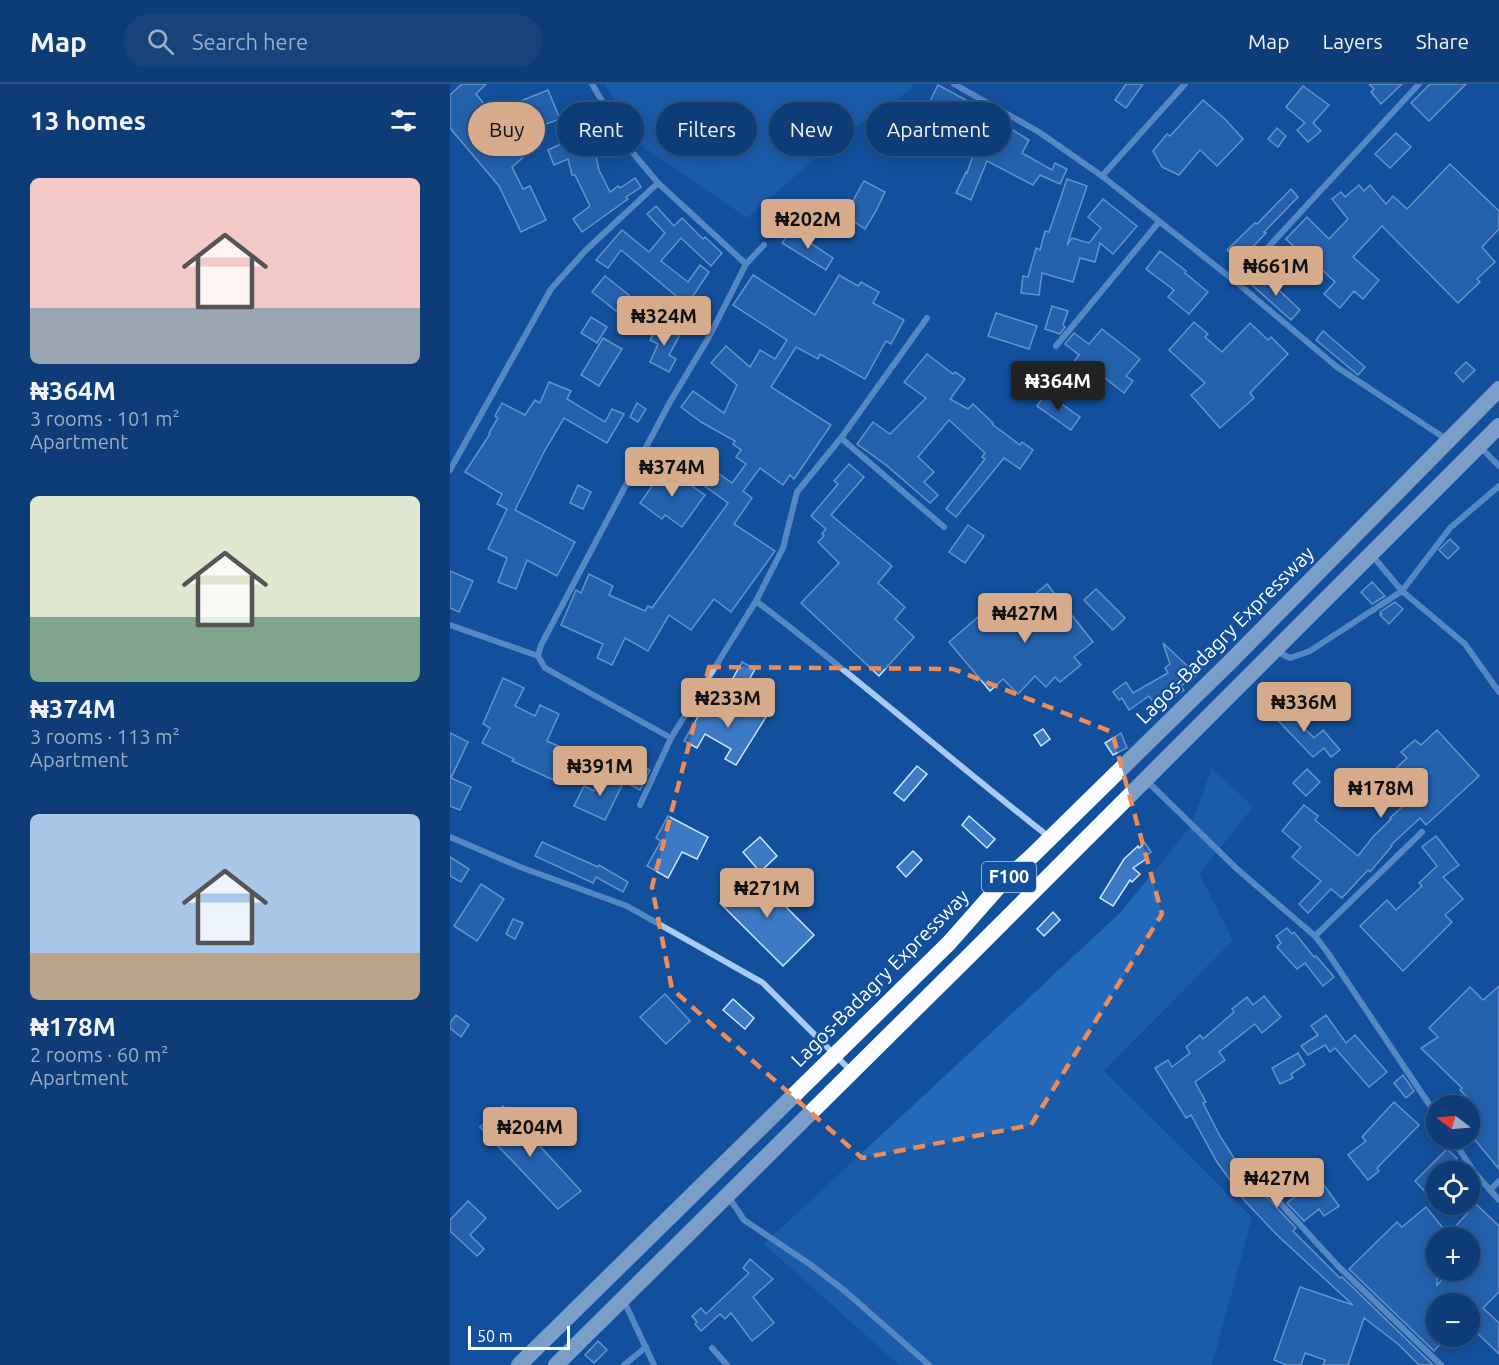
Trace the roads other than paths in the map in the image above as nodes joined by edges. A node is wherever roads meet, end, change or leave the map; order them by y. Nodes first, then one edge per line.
1 (592, 84) edge
2 (954, 84) edge
3 (1185, 84) edge
4 (1419, 84) edge
5 (1102, 177) junction
6 (658, 183) junction
7 (1159, 222) junction
8 (764, 244) dead end
9 (746, 264) junction
10 (1236, 282) junction
11 (927, 318) dead end
12 (1056, 346) dead end
13 (1499, 389) edge
14 (1499, 426) edge
15 (841, 438) junction
16 (1447, 440) junction
17 (1480, 447) junction
18 (1499, 466) edge
19 (450, 470) edge
20 (1499, 486) edge
21 (944, 527) dead end
22 (1370, 554) junction
23 (1402, 591) junction
24 (756, 601) junction
25 (450, 625) edge
26 (1274, 651) junction
27 (538, 656) junction
28 (1499, 692) edge
29 (671, 738) junction
30 (1145, 779) junction
31 (640, 805) dead end
32 (1422, 832) dead end
33 (450, 837) edge
34 (1050, 838) junction
35 (1315, 936) junction
36 (834, 1055) junction
37 (852, 1072) junction
38 (1426, 1100) edge
39 (1459, 1149) edge
40 (1499, 1181) edge
41 (1490, 1190) junction
42 (1269, 1191) dead end
43 (727, 1195) junction
44 (1499, 1200) edge
45 (623, 1298) junction
46 (646, 1347) junction
47 (712, 1348) dead end
48 (519, 1365) edge
49 (556, 1365) edge
50 (624, 1365) edge
51 (654, 1365) edge
52 (728, 1365) edge
53 (929, 1365) edge
54 (1441, 1365) edge

1 - 6 street
2 - 5 street
3 - 5 street
4 - 10 street
5 - 7 street
6 - 9 street
6 - 19 street
7 - 10 street
7 - 12 street
8 - 9 street
9 - 27 street
10 - 16 street
11 - 15 street
13 - 16 highway, Lagos-Badagry Expressway / F100
14 - 17 highway, F100
15 - 21 street
15 - 24 street
16 - 34 highway, Lagos-Badagry Expressway / F100
17 - 18 street
17 - 22 highway, F100
20 - 23 street
22 - 23 street
22 - 26 highway, F100
23 - 26 street
23 - 28 street
24 - 29 street
24 - 34 street
25 - 27 street
26 - 30 highway, F100
27 - 29 street
29 - 31 street
30 - 35 street
30 - 37 highway, F100
32 - 35 street
33 - 36 street
34 - 36 highway, Lagos-Badagry Expressway / F100
35 - 38 street
36 - 37 street
36 - 48 highway, Lagos-Badagry Expressway / F100
37 - 43 highway, F100
39 - 41 street
40 - 41 street
41 - 44 street
42 - 54 street
43 - 45 highway, F100
43 - 53 street
45 - 46 street
45 - 49 highway, F100
46 - 50 street
46 - 51 street
47 - 52 street

